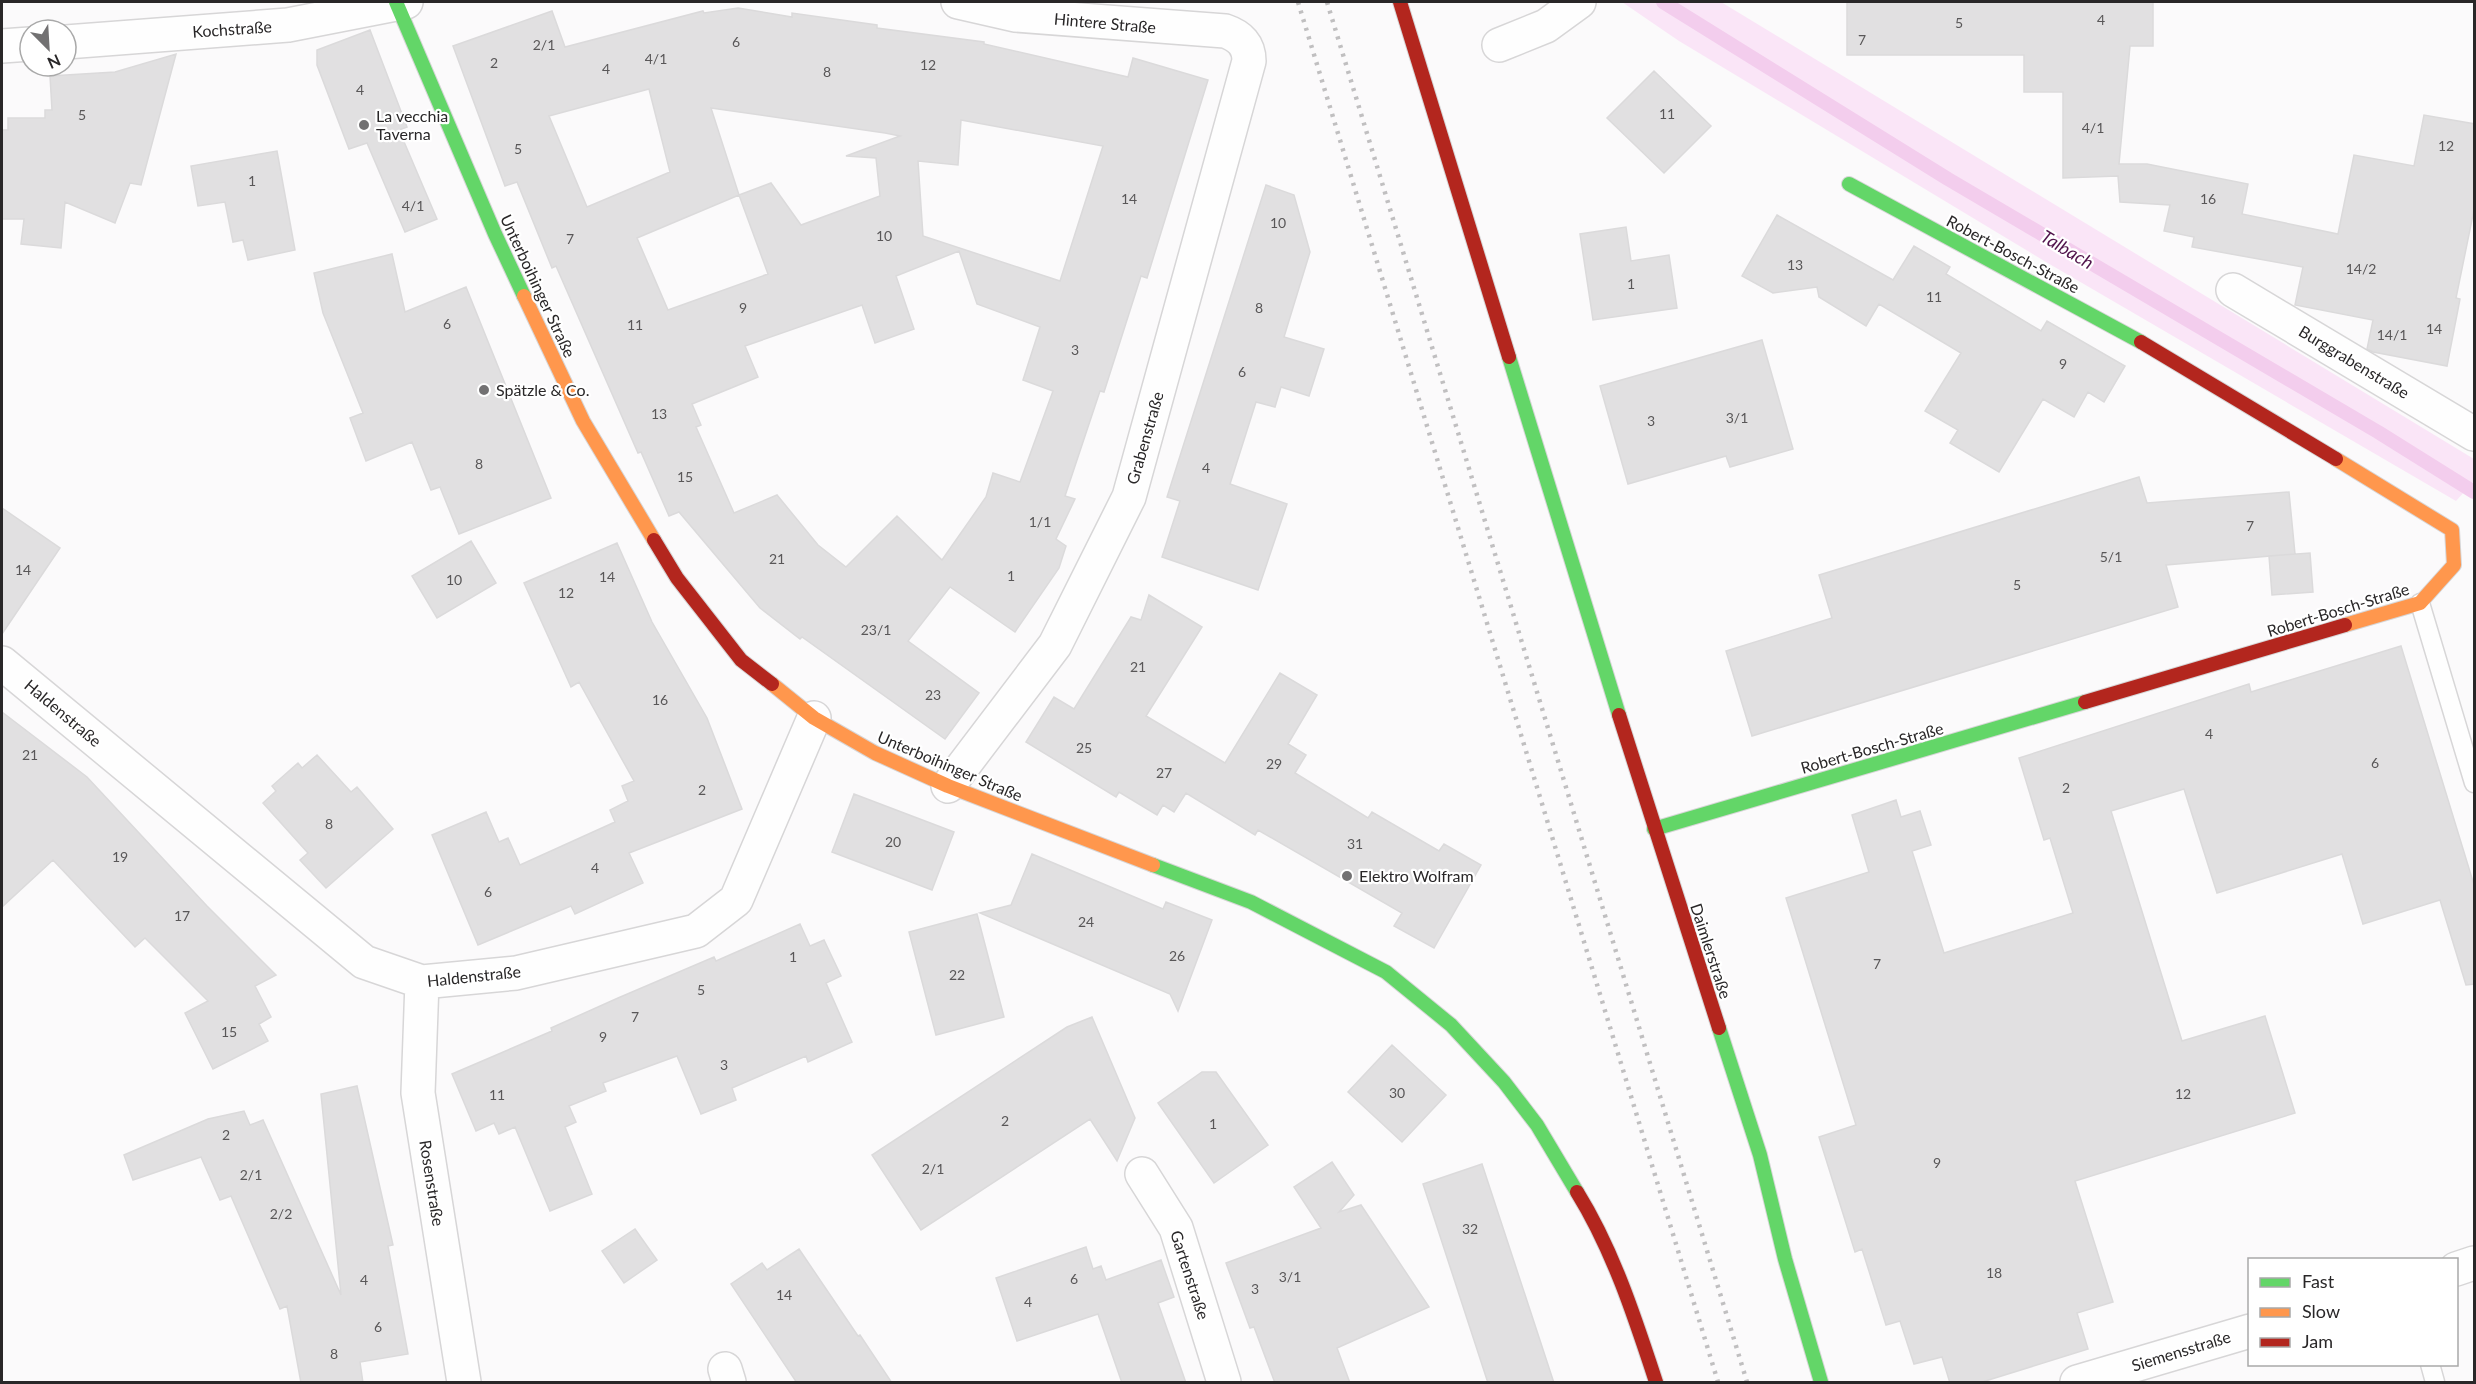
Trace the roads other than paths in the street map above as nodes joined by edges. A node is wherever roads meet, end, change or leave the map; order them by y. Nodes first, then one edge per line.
1 (399, 2) edge
2 (958, 2) edge
3 (1400, 2) edge
4 (1579, 2) edge
5 (78, 41) edge
6 (18, 45) edge
7 (1500, 45) dead end
8 (2, 46) edge
9 (1247, 48) joint
10 (1849, 184) dead end
11 (2233, 290) dead end
12 (2475, 434) edge
13 (2420, 603) junction
14 (2, 663) edge
15 (814, 718) junction
16 (2475, 783) edge
17 (948, 786) junction
18 (1654, 829) junction
19 (422, 982) junction
20 (1142, 1174) dead end
21 (2475, 1263) edge
22 (2458, 1269) edge
23 (2248, 1332) edge
24 (2430, 1366) edge
25 (464, 1383) edge
26 (1224, 1383) edge
27 (1656, 1383) edge
28 (1821, 1383) edge
29 (2078, 1383) edge
30 (2435, 1383) edge

1 - 5 street, Kochstraße
1 - 15 street, Unterboihinger Straße
2 - 9 street, Hintere Straße
3 - 18 street, Daimlerstraße
4 - 7 street
6 - 8 street
9 - 17 street, Grabenstraße
10 - 13 street, Robert-Bosch-Straße
11 - 12 street, Burggrabenstraße
13 - 16 lane
13 - 18 street, Robert-Bosch-Straße
14 - 19 street, Haldenstraße
15 - 17 street, Unterboihinger Straße
15 - 19 street, Haldenstraße
17 - 27 street, Unterboihinger Straße
18 - 28 street, Daimlerstraße
19 - 25 street, Rosenstraße
20 - 26 street, Gartenstraße
21 - 22 street
23 - 29 street, Siemensstraße
24 - 30 lane

